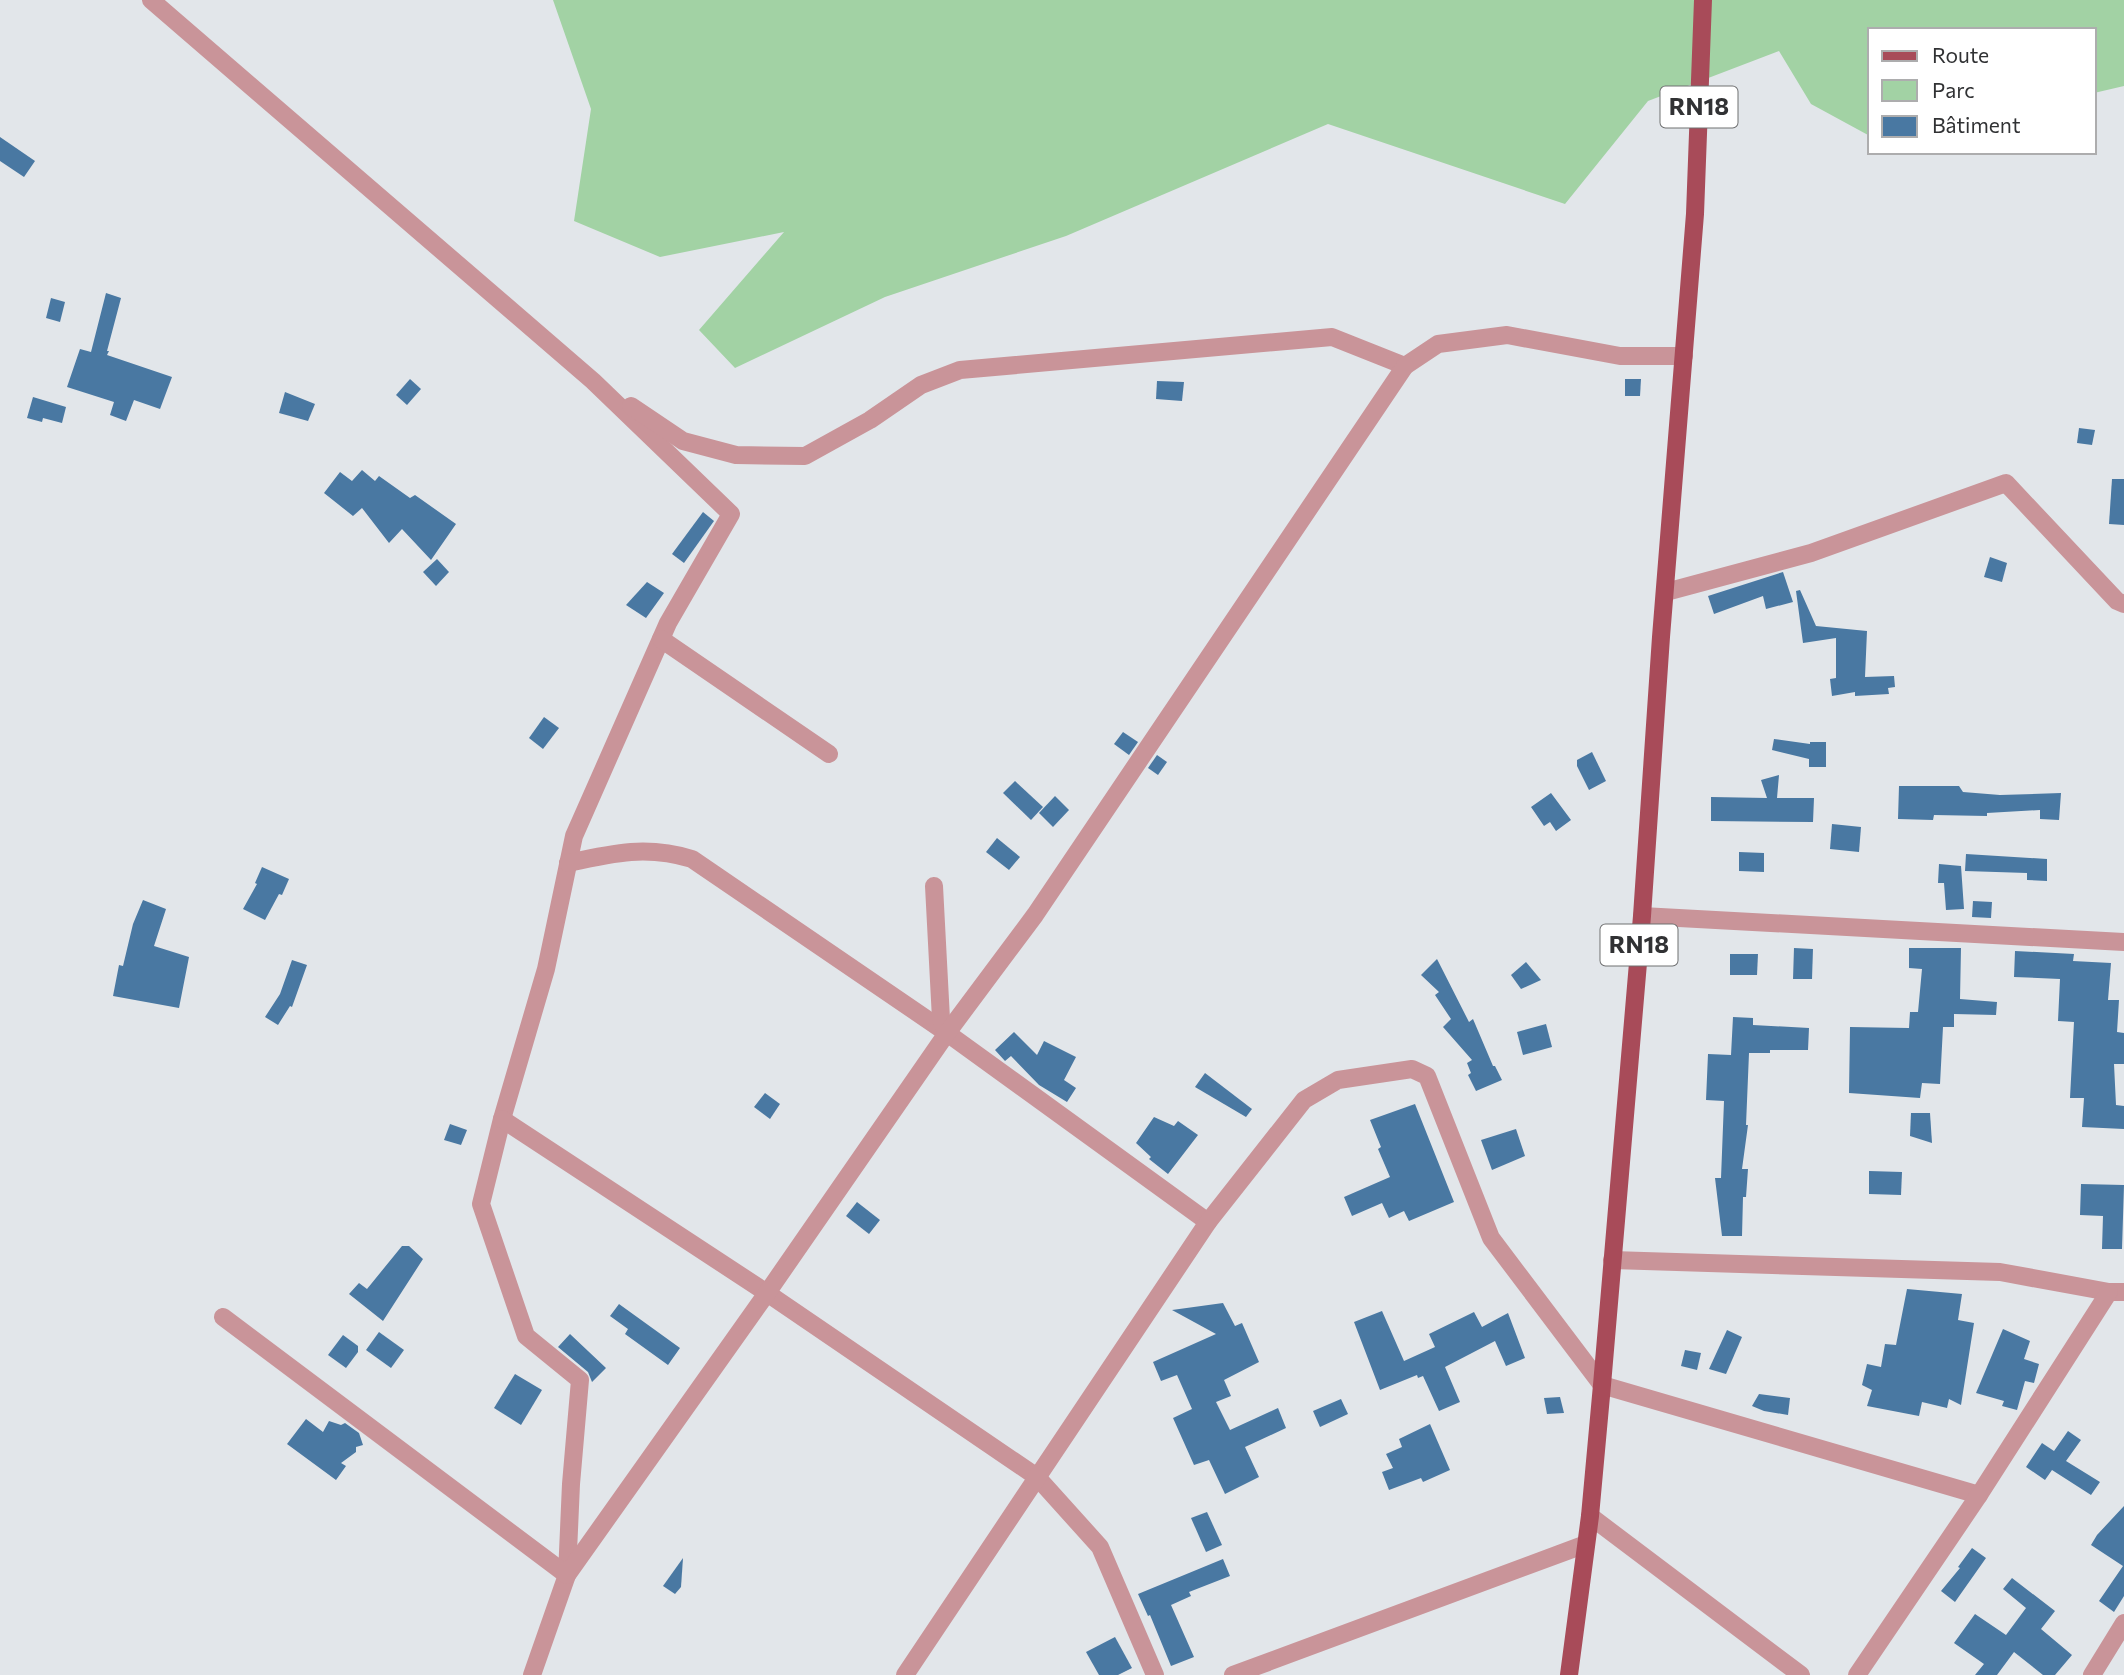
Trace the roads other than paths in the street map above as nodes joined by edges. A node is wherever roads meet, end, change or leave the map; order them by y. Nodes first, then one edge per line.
1 (151, 0) edge
2 (1703, 0) edge
3 (1684, 356) junction
4 (1405, 366) junction
5 (593, 381) junction
6 (1666, 592) junction
7 (2124, 604) edge
8 (661, 639) junction
9 (829, 754) dead end
10 (568, 863) junction
11 (934, 886) dead end
12 (1642, 916) junction
13 (2124, 942) edge
14 (947, 1033) junction
15 (502, 1119) junction
16 (1208, 1222) junction
17 (1612, 1259) junction
18 (2117, 1292) edge
19 (767, 1293) junction
20 (223, 1317) dead end
21 (1602, 1385) junction
22 (1037, 1477) junction
23 (1979, 1495) junction
24 (1590, 1516) junction
25 (1586, 1544) junction
26 (567, 1576) junction
27 (2124, 1623) edge
28 (532, 1675) edge
29 (905, 1675) edge
30 (1155, 1675) edge
31 (1233, 1675) edge
32 (1569, 1675) edge
33 (1801, 1675) edge
34 (1857, 1675) edge
35 (2092, 1675) edge

1 - 5 street
2 - 3 main road, RN18
3 - 4 street
3 - 6 main road, RN18
4 - 5 street
4 - 14 street
5 - 8 street
6 - 7 street
6 - 12 main road, RN18
8 - 9 street
8 - 10 street
10 - 14 street
10 - 15 street
11 - 14 street
12 - 13 street
12 - 17 main road, RN18
14 - 16 street
14 - 19 street
15 - 19 street
15 - 26 street
16 - 21 street
16 - 22 street
17 - 18 street
17 - 21 main road, RN18
18 - 23 street
19 - 22 street
19 - 26 street
20 - 26 street
21 - 23 street
21 - 24 main road, RN18
22 - 29 street
22 - 30 street
23 - 34 street
24 - 25 main road, RN18
24 - 33 street
25 - 31 street
25 - 32 main road, RN18
26 - 28 street
27 - 35 street

